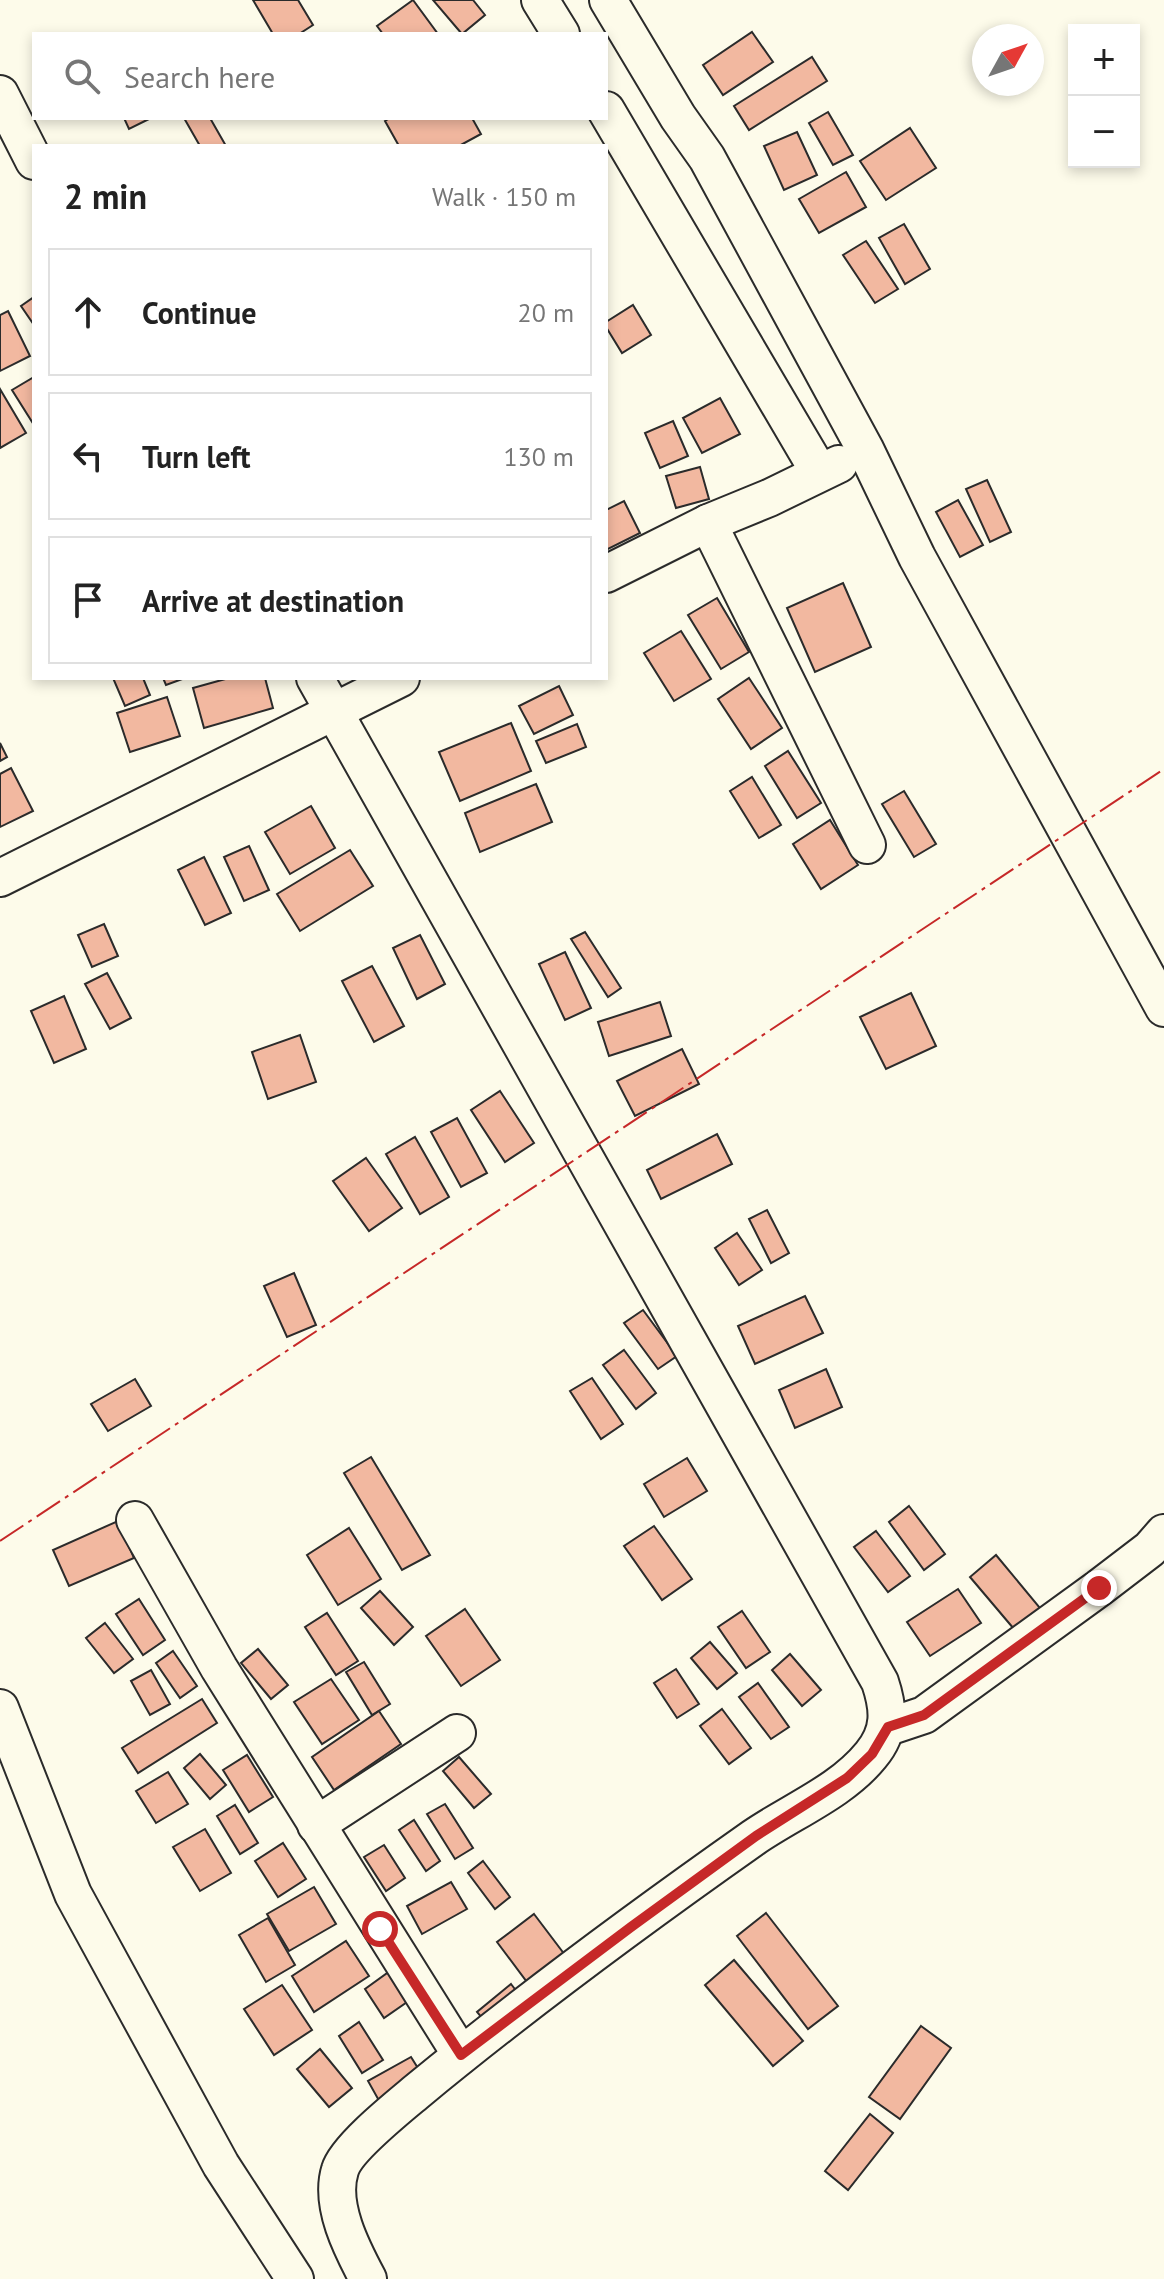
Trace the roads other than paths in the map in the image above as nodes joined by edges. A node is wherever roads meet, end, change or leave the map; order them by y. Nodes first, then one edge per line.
1 (540, 0) edge
2 (608, 0) edge
3 (560, 32) edge
4 (0, 94) edge
5 (608, 113) edge
6 (32, 157) edge
7 (843, 461) junction
8 (708, 523) junction
9 (608, 573) edge
10 (316, 680) edge
11 (397, 680) edge
12 (334, 712) junction
13 (867, 845) dead end
14 (0, 878) edge
15 (1164, 1008) edge
16 (135, 1520) dead end
17 (1164, 1533) edge
18 (0, 1708) edge
19 (888, 1727) junction
20 (457, 1733) dead end
21 (316, 1825) junction
22 (461, 2055) junction
23 (295, 2279) edge
24 (368, 2279) edge

1 - 3 street
2 - 7 street
4 - 6 street
5 - 7 street
7 - 8 street
7 - 15 street
8 - 9 street
8 - 13 street
10 - 12 street
11 - 12 street
12 - 14 street
12 - 19 street
16 - 21 street
17 - 19 street
18 - 23 street
19 - 22 street
20 - 21 street
21 - 22 street
22 - 24 street

